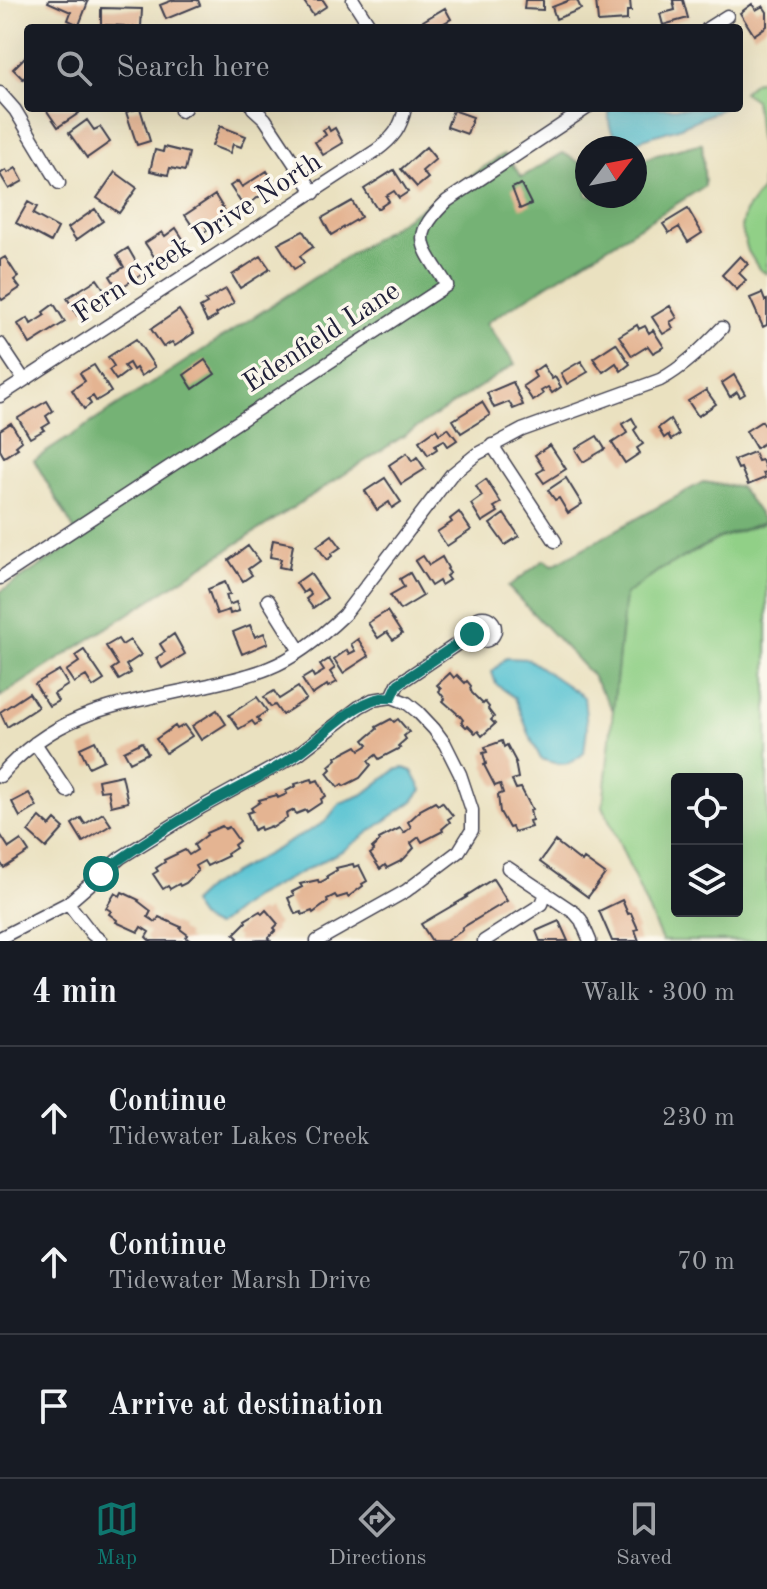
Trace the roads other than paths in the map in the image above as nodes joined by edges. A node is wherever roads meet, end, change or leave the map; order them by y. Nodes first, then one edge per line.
1 (353, 0) edge
2 (727, 16) dead end
3 (368, 24) edge
4 (714, 24) edge
5 (0, 93) edge
6 (257, 112) edge
7 (404, 112) edge
8 (581, 112) edge
9 (59, 183) dead end
10 (314, 193) junction
11 (722, 328) dead end
12 (0, 344) edge
13 (24, 380) junction
14 (0, 396) edge
15 (492, 445) junction
16 (555, 541) dead end
17 (0, 578) edge
18 (268, 600) dead end
19 (472, 634) dead end
20 (300, 651) junction
21 (392, 697) junction
22 (35, 743) junction
23 (0, 776) edge
24 (67, 791) dead end
25 (508, 868) dead end
26 (546, 893) junction
27 (68, 903) junction
28 (0, 938) edge
29 (101, 941) edge
30 (317, 941) edge
31 (484, 941) edge
32 (590, 941) edge

1 - 3 street
2 - 4 street
5 - 9 street
6 - 10 street
7 - 10 street, Fern Creek Drive North
8 - 17 street, Edenfield Lane
10 - 13 street, Fern Creek Drive North
11 - 15 street
12 - 13 street
13 - 14 street, Fern Creek Drive North
15 - 16 street
15 - 20 street
18 - 20 street
19 - 21 street
20 - 22 street
21 - 27 street
21 - 30 street
22 - 23 street
22 - 24 street
25 - 26 street
26 - 31 street
26 - 32 street
27 - 28 street
27 - 29 street

